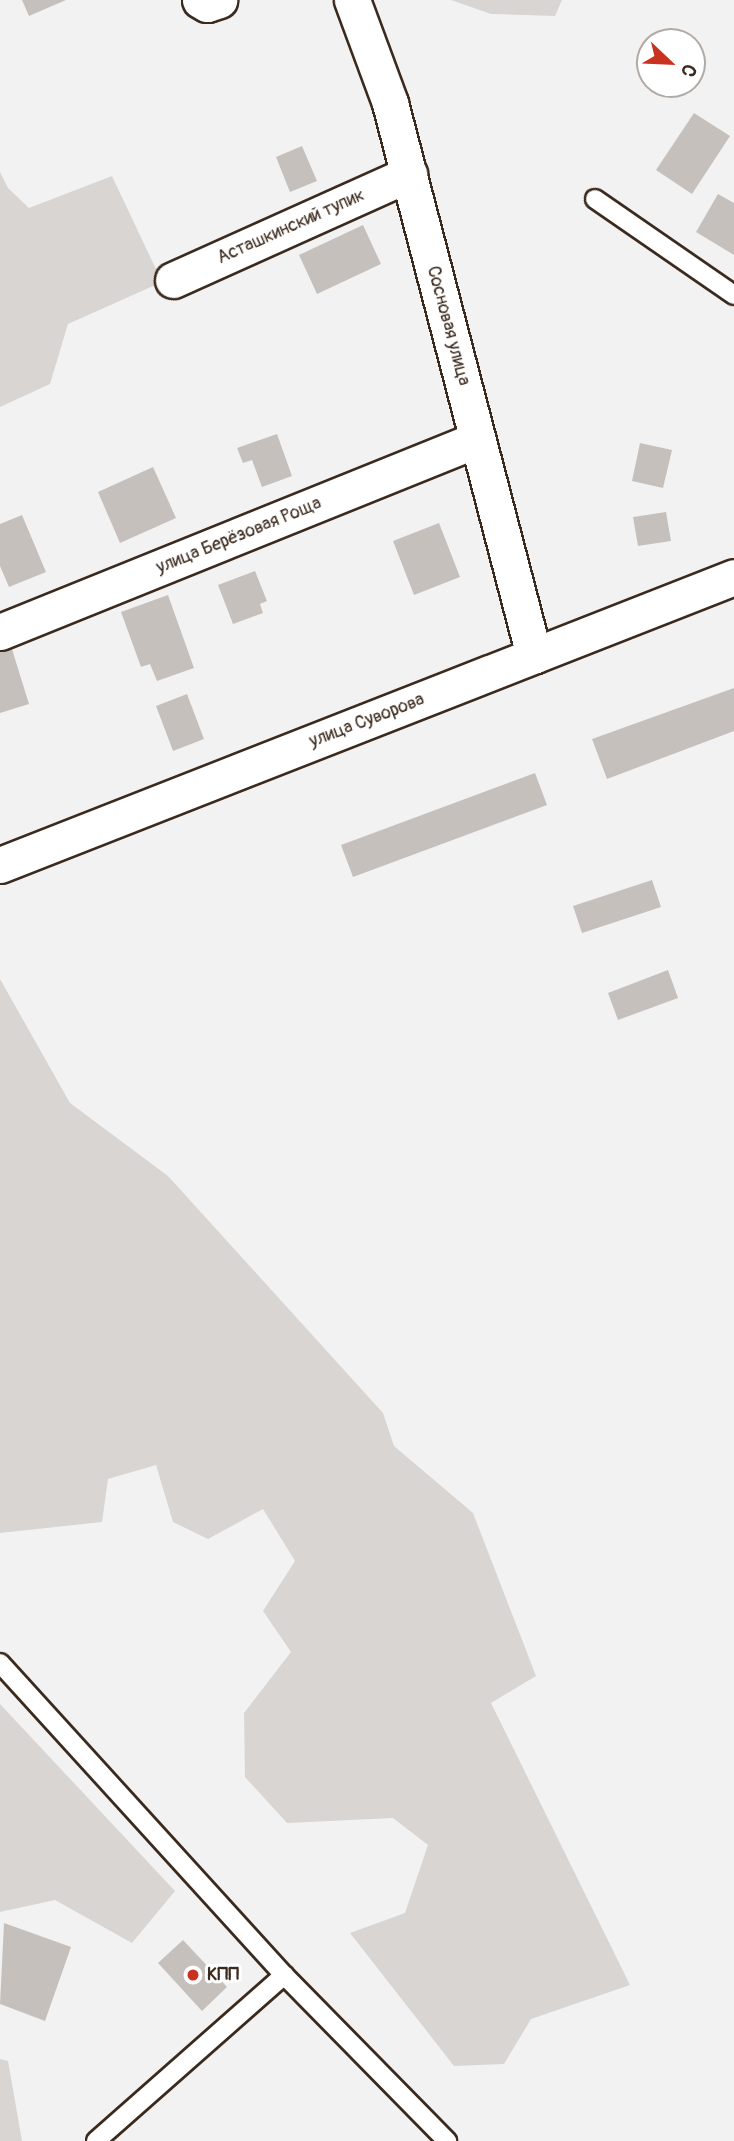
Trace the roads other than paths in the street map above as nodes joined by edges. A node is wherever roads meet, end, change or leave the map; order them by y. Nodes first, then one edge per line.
1 (200, 0) edge
2 (219, 0) edge
3 (352, 0) edge
4 (409, 174) junction
5 (595, 199) dead end
6 (173, 280) dead end
7 (734, 295) edge
8 (478, 439) junction
9 (734, 577) edge
10 (0, 632) edge
11 (534, 656) junction
12 (0, 864) edge
13 (0, 1663) edge
14 (284, 1975) junction
15 (96, 2141) edge
16 (447, 2141) edge

1 - 2 street
3 - 4 street, Сосновая улица
4 - 6 street, Асташкинский тупик
4 - 8 street, Сосновая улица
5 - 7 lane
8 - 10 street, улица Берёзовая Роща
8 - 11 street, Сосновая улица
9 - 11 street, улица Суворова
11 - 12 street, улица Суворова
13 - 14 lane
14 - 15 lane
14 - 16 lane

